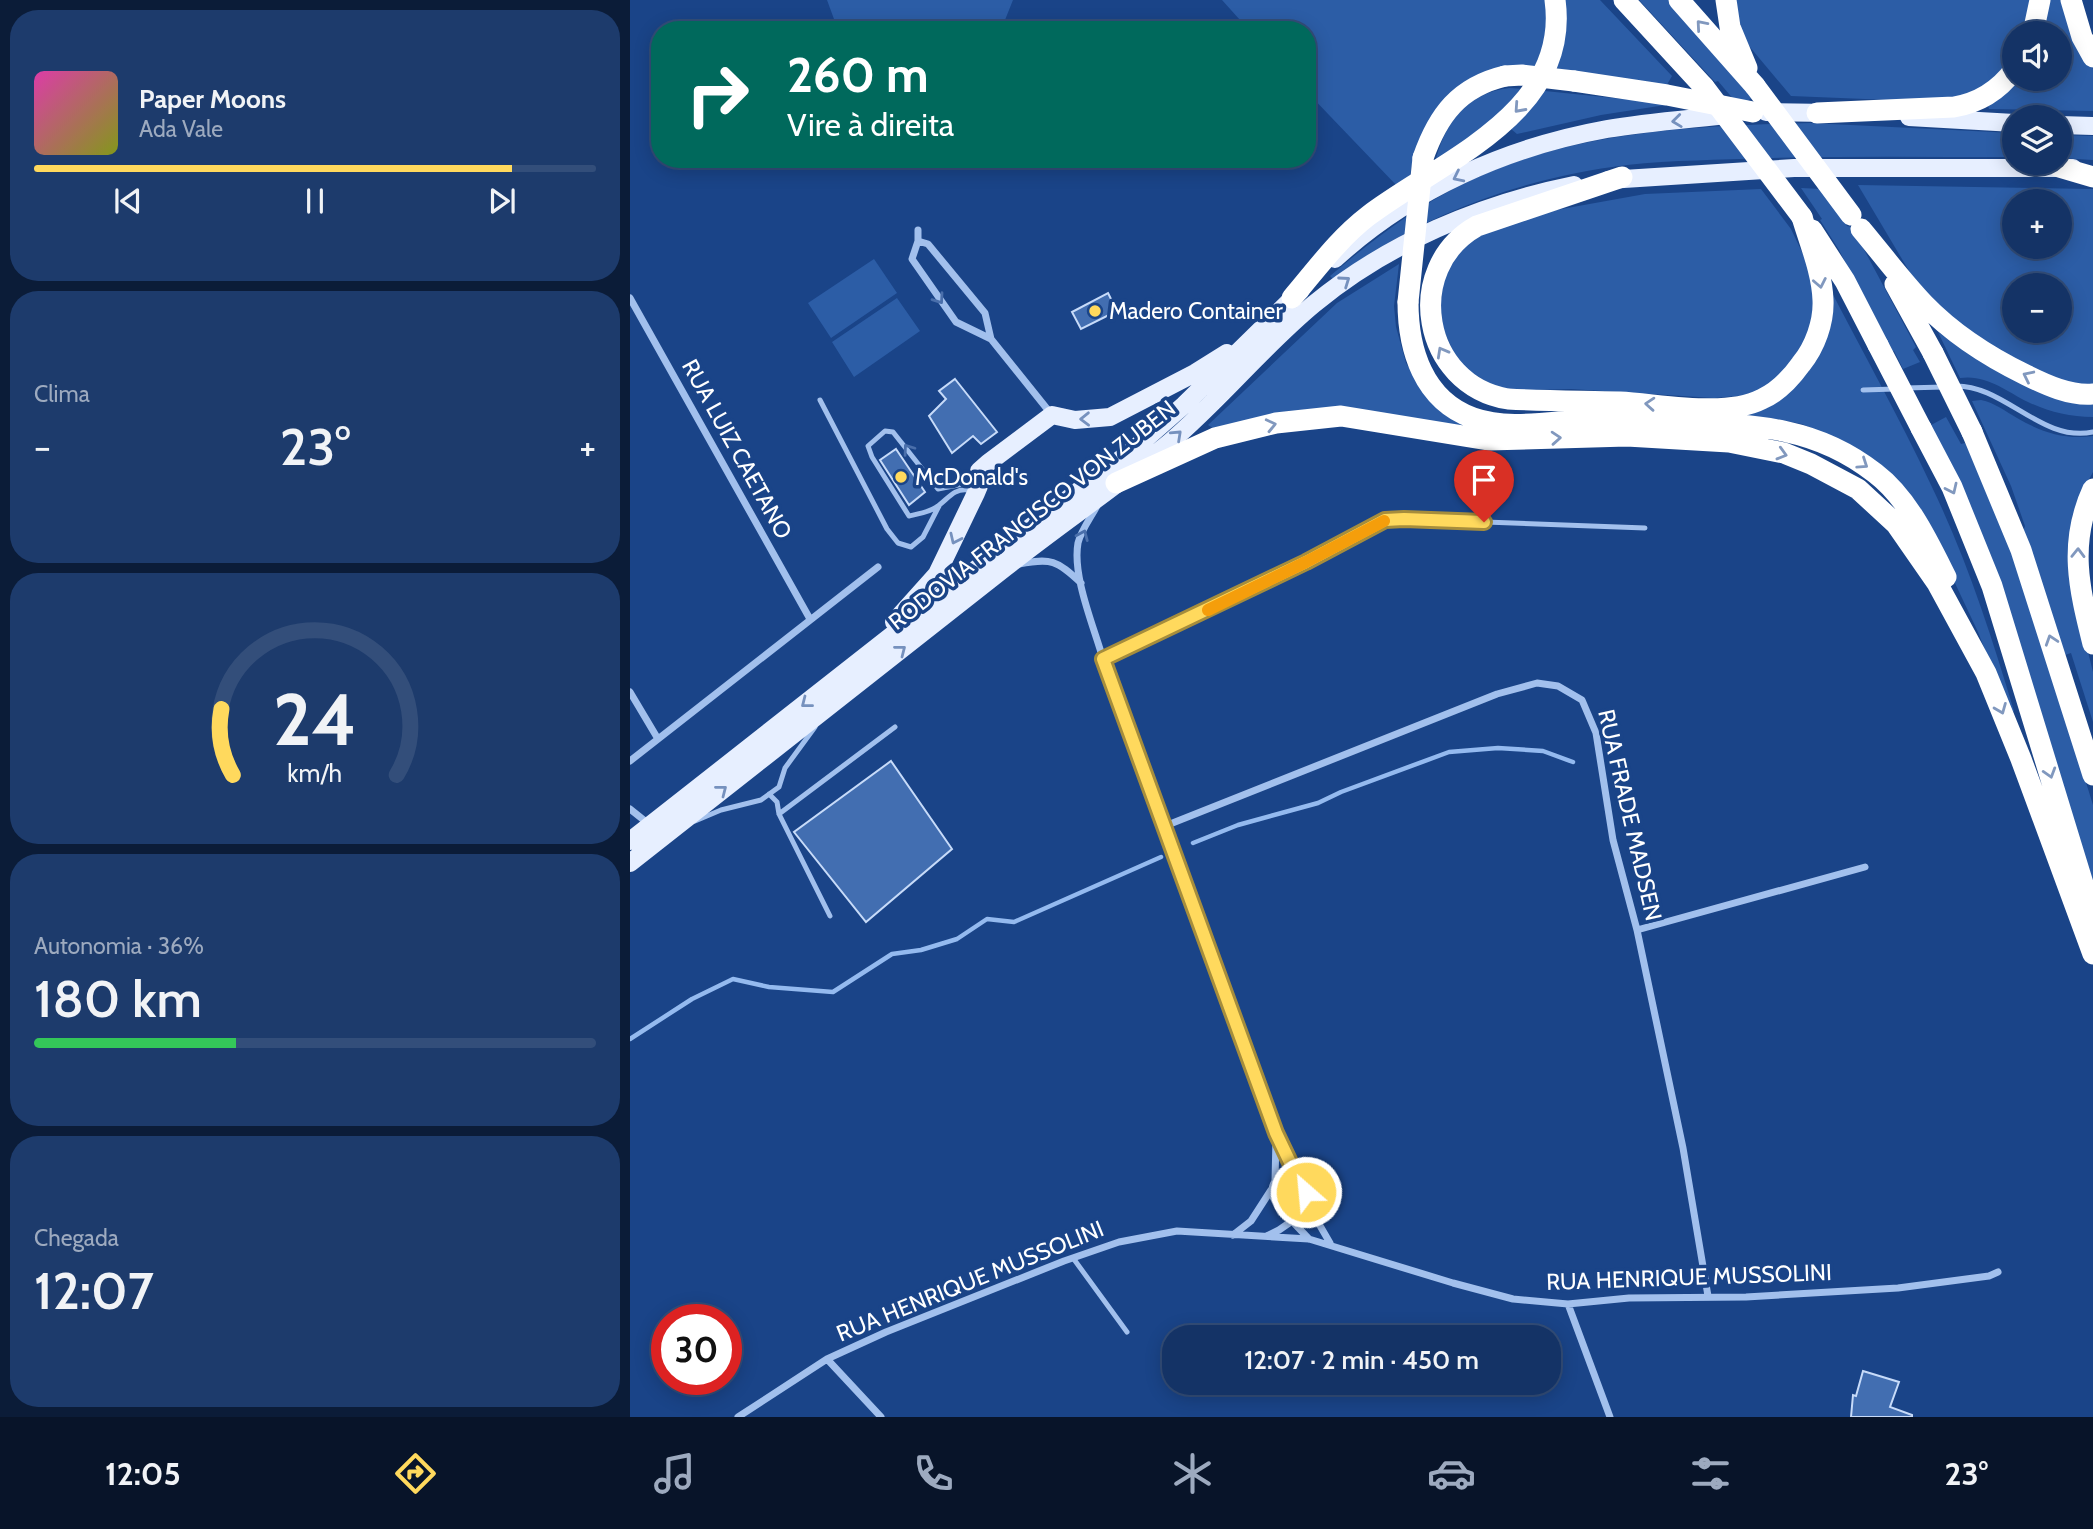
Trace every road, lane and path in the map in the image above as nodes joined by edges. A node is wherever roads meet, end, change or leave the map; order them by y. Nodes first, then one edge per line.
1 (1555, 0) edge
2 (1624, 0) edge
3 (1679, 0) edge
4 (1727, 0) edge
5 (2040, 0) edge
6 (2071, 0) edge
7 (2036, 21) edge
8 (2093, 57) edge
9 (2002, 84) edge
10 (1755, 86) junction
11 (1754, 112) junction
12 (1816, 113) junction
13 (2002, 121) edge
14 (2072, 126) edge
15 (2093, 127) edge
16 (2002, 167) edge
17 (2072, 168) edge
18 (2093, 169) edge
19 (2072, 171) edge
20 (1622, 177) junction
21 (2093, 177) edge
22 (1802, 218) junction
23 (1856, 222) junction
24 (918, 230) dead end
25 (918, 241) junction
26 (1292, 298) junction
27 (630, 299) edge
28 (1254, 336) junction
29 (991, 339) junction
30 (1864, 390) dead end
31 (2093, 394) edge
32 (820, 400) dead end
33 (1052, 415) junction
34 (2093, 432) edge
35 (1111, 487) junction
36 (2093, 489) edge
37 (975, 494) junction
38 (939, 506) junction
39 (1645, 528) dead end
40 (1008, 566) junction
41 (878, 567) dead end
42 (1081, 583) junction
43 (810, 619) junction
44 (2093, 644) edge
45 (1103, 659) junction
46 (1986, 673) junction
47 (831, 683) junction
48 (630, 692) edge
49 (835, 702) junction
50 (895, 727) dead end
51 (658, 739) junction
52 (630, 761) edge
53 (2093, 775) edge
54 (769, 794) junction
55 (630, 809) edge
56 (779, 814) junction
57 (650, 826) junction
58 (1165, 826) junction
59 (670, 832) junction
60 (630, 841) edge
61 (630, 863) edge
62 (1865, 867) dead end
63 (831, 916) dead end
64 (2093, 916) edge
65 (1637, 930) junction
66 (2093, 954) edge
67 (1276, 1133) junction
68 (1297, 1177) junction
69 (1273, 1186) junction
70 (1304, 1198) junction
71 (1284, 1208) junction
72 (1292, 1221) junction
73 (1233, 1235) junction
74 (1263, 1237) junction
75 (1309, 1239) junction
76 (1331, 1244) junction
77 (1073, 1258) junction
78 (1998, 1272) dead end
79 (1708, 1296) junction
80 (1568, 1304) junction
81 (1127, 1332) dead end
82 (827, 1359) junction
83 (738, 1417) edge
84 (881, 1417) edge
85 (1610, 1417) edge

1 -> 26 highway
2 - 22 highway, bridge
10 -> 3 highway
4 - 10 highway
5 - 7 highway
6 - 8 highway
9 - 12 highway
10 - 23 highway, bridge
11 - 12 main road, RODOVIA FRANCISCO VON ZUBEN
11 -> 26 main road, RODOVIA FRANCISCO VON ZUBEN
11 -> 46 highway, bridge
12 - 13 main road, RODOVIA FRANCISCO VON ZUBEN
14 - 15 main road
16 - 20 main road, RODOVIA FRANCISCO VON ZUBEN
17 - 18 main road, RODOVIA FRANCISCO VON ZUBEN
19 - 21 highway
22 -> 20 highway
35 -> 20 main road, RODOVIA FRANCISCO VON ZUBEN
22 -> 64 highway, bridge
31 -> 23 highway
53 -> 23 highway, bridge
24 - 25 street
25 - 29 street
25 -> 29 street
26 - 28 main road, RODOVIA FRANCISCO VON ZUBEN
27 - 43 street, RUA LUIZ CAETANO
28 -> 33 main road
28 - 47 main road, RODOVIA FRANCISCO VON ZUBEN
29 - 33 street
30 - 34 lane
32 - 38 lane
33 - 37 main road
35 - 40 main road, RODOVIA FRANCISCO VON ZUBEN
42 -> 35 street
35 -> 46 highway
44 -> 36 highway
37 - 38 lane
37 -> 38 lane
37 -> 47 main road
39 - 45 lane
40 - 42 street
49 -> 40 main road, RODOVIA FRANCISCO VON ZUBEN
41 - 43 street
42 - 45 street
43 - 51 street
45 - 58 street
46 -> 66 highway
47 -> 57 main road, RODOVIA FRANCISCO VON ZUBEN
48 - 51 street
49 - 54 lane
59 -> 49 main road, RODOVIA FRANCISCO VON ZUBEN
50 - 56 lane
51 - 52 street
54 - 56 lane
54 - 59 lane
55 - 57 street
56 - 63 lane
57 - 60 main road, RODOVIA FRANCISCO VON ZUBEN
58 - 65 street, RUA FRADE MADSEN
58 - 67 street
59 - 61 main road, RODOVIA FRANCISCO VON ZUBEN
62 - 65 street
65 - 79 street, RUA FRADE MADSEN
67 - 68 street
67 - 69 street
68 - 69 street
68 - 70 street
69 - 71 street
69 - 73 street
70 - 71 street
70 - 76 street
71 - 72 street
72 - 74 street
72 - 75 street
73 - 74 street, RUA HENRIQUE MUSSOLINI
73 - 77 street, RUA HENRIQUE MUSSOLINI
74 - 75 street, RUA HENRIQUE MUSSOLINI
75 - 76 street, RUA HENRIQUE MUSSOLINI
76 - 80 street, RUA HENRIQUE MUSSOLINI
77 - 81 lane
77 - 82 street, RUA HENRIQUE MUSSOLINI
78 - 79 street, RUA HENRIQUE MUSSOLINI
79 - 80 street, RUA HENRIQUE MUSSOLINI
80 - 85 street
82 - 83 street, RUA HENRIQUE MUSSOLINI
82 - 84 street

